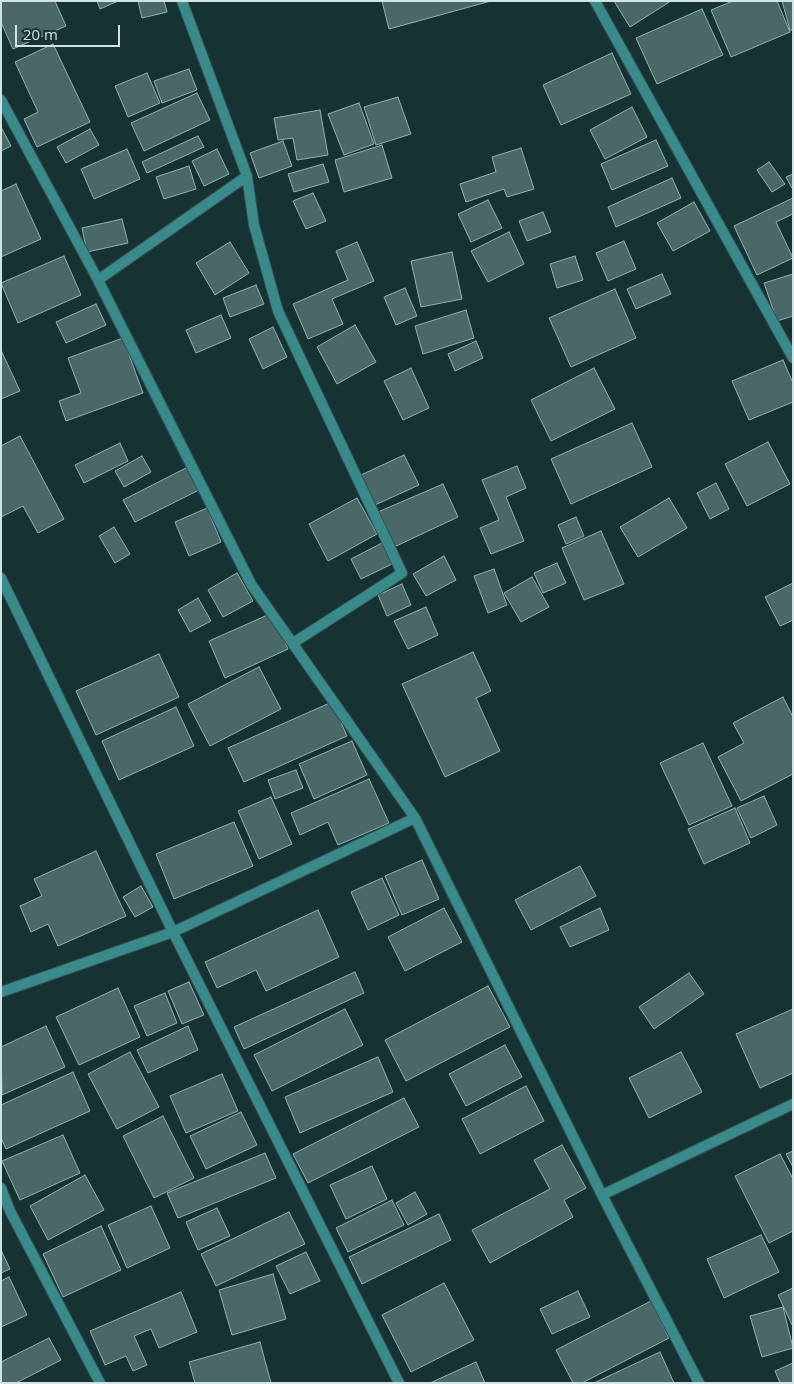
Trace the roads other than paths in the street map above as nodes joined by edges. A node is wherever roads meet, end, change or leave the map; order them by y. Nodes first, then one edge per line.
1 (182, 1) edge
2 (595, 1) edge
3 (1, 100) edge
4 (247, 176) junction
5 (98, 280) junction
6 (793, 358) edge
7 (1, 578) edge
8 (292, 643) junction
9 (415, 818) junction
10 (173, 932) junction
11 (1, 992) edge
12 (793, 1104) edge
13 (1, 1188) edge
14 (602, 1195) junction
15 (100, 1383) edge
16 (399, 1383) edge
17 (699, 1383) edge

1 - 4 street
2 - 6 street
3 - 5 street
4 - 5 street
4 - 8 street
5 - 8 street
7 - 10 street
8 - 9 street
9 - 10 street
9 - 14 street
10 - 11 street
10 - 16 street
12 - 14 street
13 - 15 street
14 - 17 street

